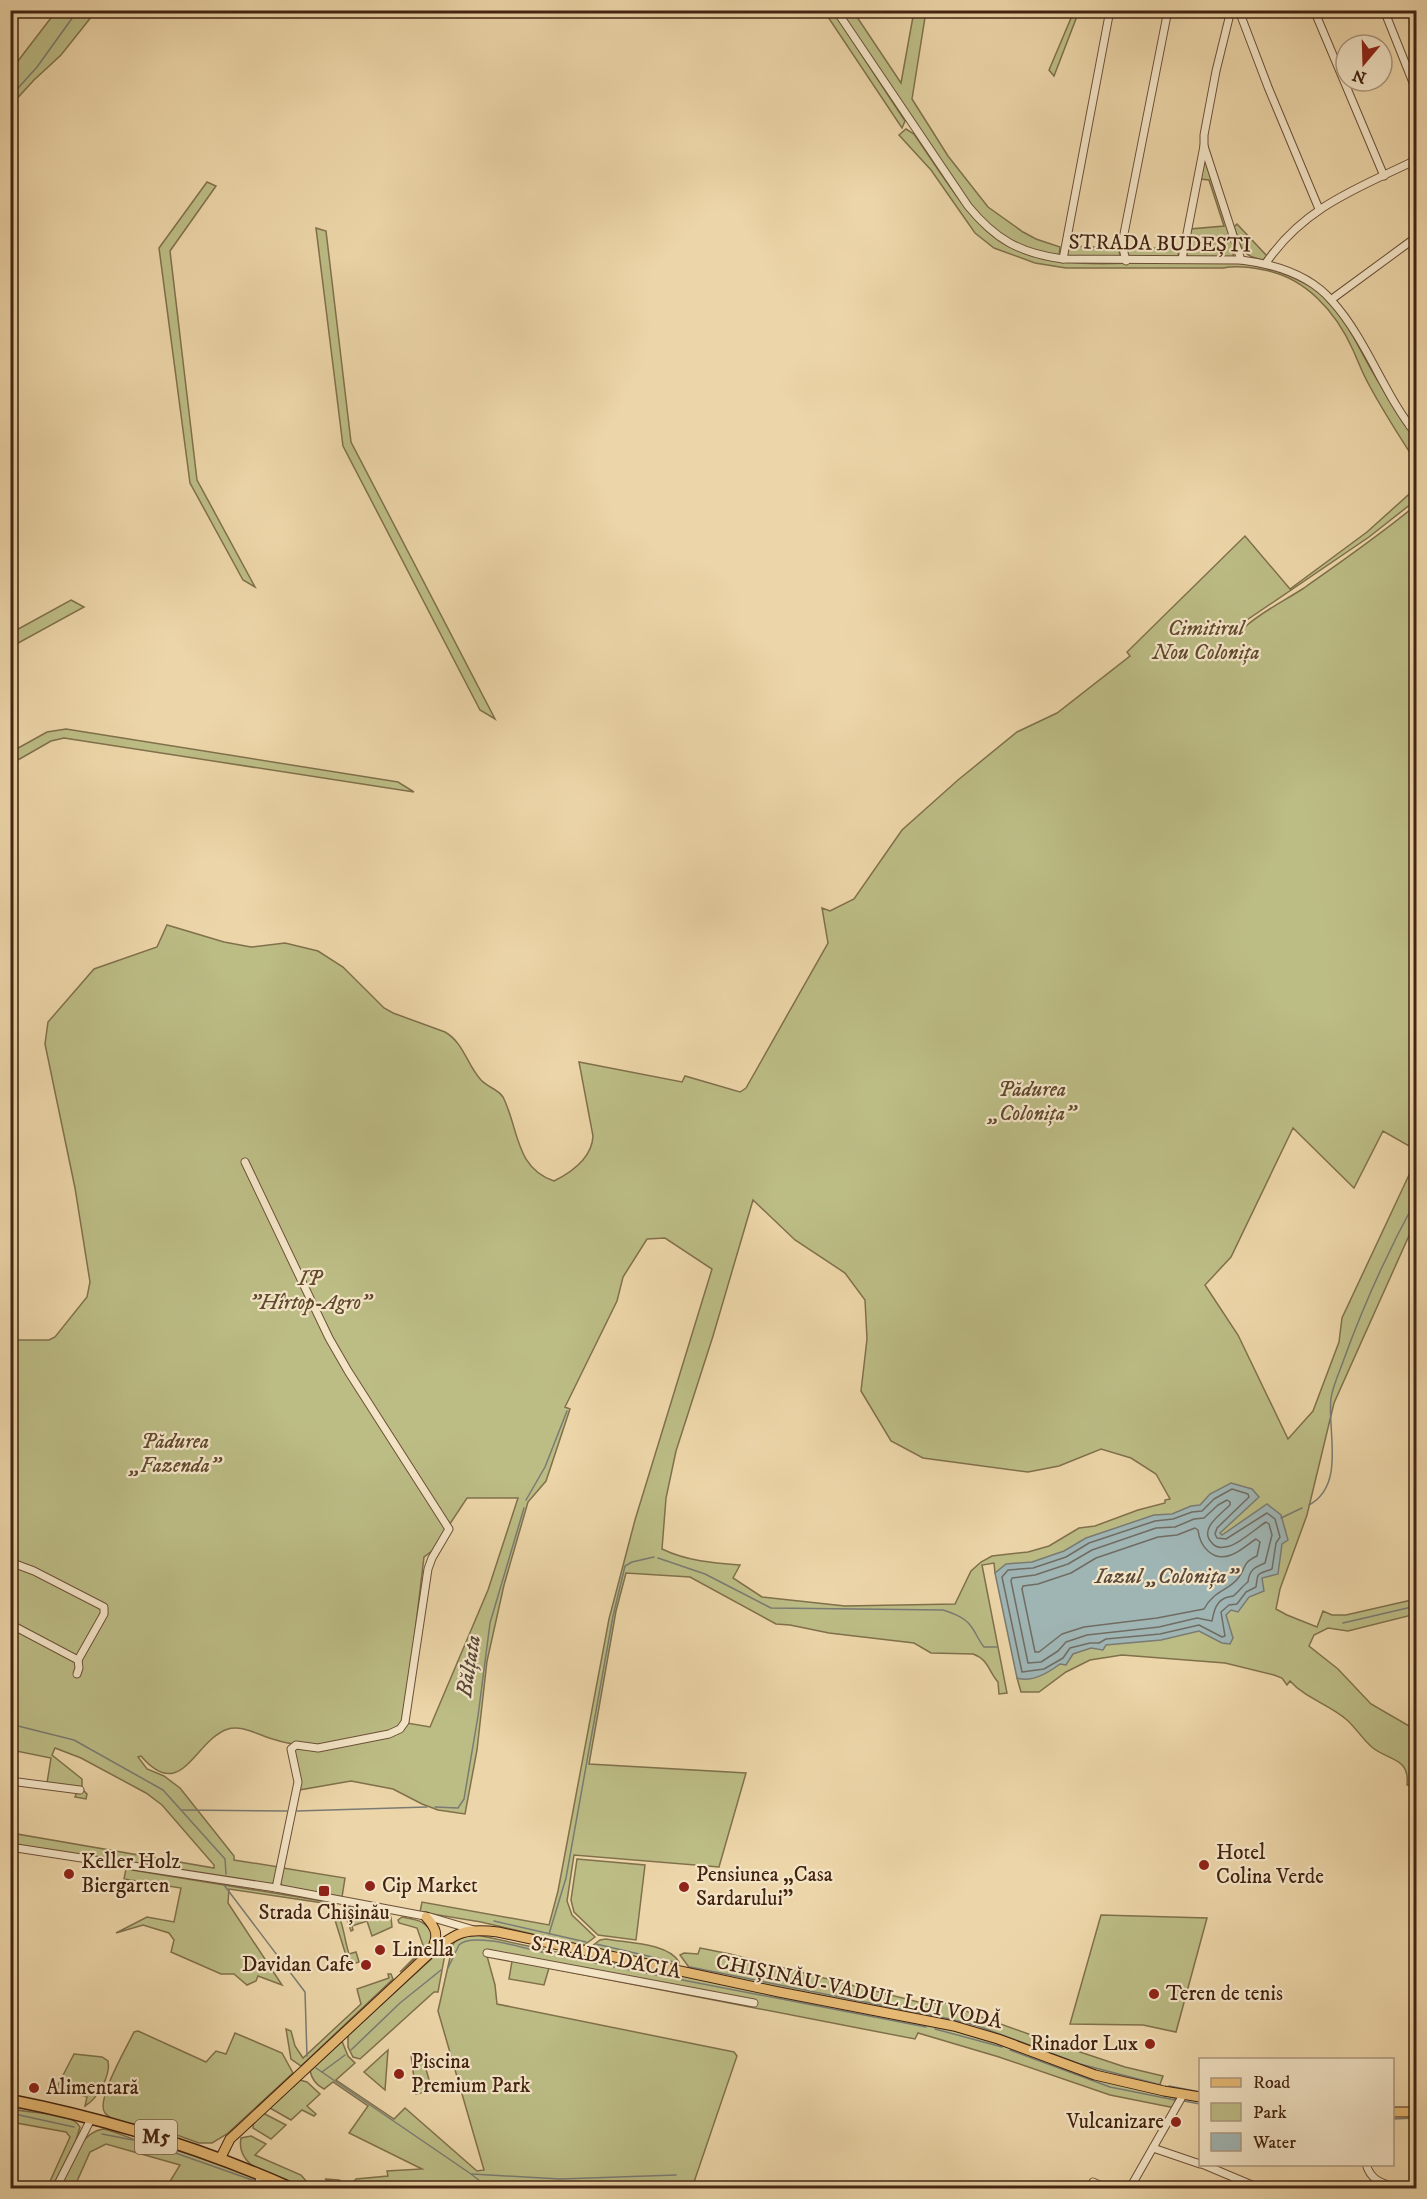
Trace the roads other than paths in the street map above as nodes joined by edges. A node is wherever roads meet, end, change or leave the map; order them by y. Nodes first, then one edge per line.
1 (836, 10) edge
2 (1110, 10) edge
3 (1167, 10) edge
4 (1231, 10) edge
5 (1236, 10) edge
6 (1314, 10) edge
7 (1384, 10) edge
8 (1416, 90) edge
9 (1204, 146) junction
10 (1416, 160) edge
11 (1384, 176) junction
12 (1319, 208) junction
13 (1411, 241) dead end
14 (1063, 259) junction
15 (1182, 259) junction
16 (1241, 260) junction
17 (1126, 261) junction
18 (1266, 263) junction
19 (1332, 299) junction
20 (1416, 416) edge
21 (1410, 426) junction
22 (1416, 434) edge
23 (245, 1162) dead end
24 (10, 1562) edge
25 (10, 1624) edge
26 (78, 1660) junction
27 (76, 1674) dead end
28 (10, 1780) edge
29 (81, 1790) dead end
30 (10, 1847) edge
31 (276, 1888) junction
32 (426, 1917) junction
33 (476, 1931) junction
34 (431, 1952) junction
35 (486, 1953) dead end
36 (754, 2003) dead end
37 (1183, 2095) junction
38 (1199, 2097) edge
39 (10, 2100) edge
40 (1394, 2112) edge
41 (1416, 2112) edge
42 (91, 2119) junction
43 (1153, 2148) junction
44 (220, 2159) junction
45 (1199, 2163) edge
46 (1206, 2166) edge
47 (1367, 2166) edge
48 (262, 2175) junction
49 (1093, 2182) dead end
50 (1375, 2185) edge
51 (56, 2188) edge
52 (256, 2188) edge
53 (291, 2188) edge
54 (1106, 2188) edge
55 (1130, 2188) edge
56 (1259, 2188) edge
57 (1397, 2188) edge

1 - 14 street, STRADA BUDEȘTI
2 - 14 street
3 - 17 street
4 - 9 street
5 - 12 street
6 - 11 street
7 - 8 street
9 - 15 street
9 - 16 street
10 - 11 street
11 - 12 street
12 - 18 street
13 - 19 street
14 - 17 street, STRADA BUDEȘTI
15 - 16 street, STRADA BUDEȘTI
15 - 17 street, STRADA BUDEȘTI
16 - 18 street, STRADA BUDEȘTI
18 - 19 street, STRADA BUDEȘTI
19 - 21 street, STRADA BUDEȘTI
20 - 21 street
21 - 22 street, STRADA BUDEȘTI
23 - 31 street
24 - 26 street
25 - 26 street
26 - 27 street
28 - 29 street
30 - 31 street
31 - 32 street
32 - 33 street
32 - 34 main road
33 - 34 main road
33 - 37 main road, CHIȘINĂU-VADUL LUI VODĂ
34 - 44 main road
35 - 36 street, STRADA DACIA
37 - 38 main road, CHIȘINĂU-VADUL LUI VODĂ
37 - 43 street
39 - 42 highway, M5
40 - 41 main road
42 - 44 highway, M5
42 - 51 street
43 - 45 street
43 - 55 street
44 - 48 highway, M5
46 - 56 street
47 - 50 street
48 - 52 street
48 - 53 highway, M5
49 - 54 street
50 - 57 street

